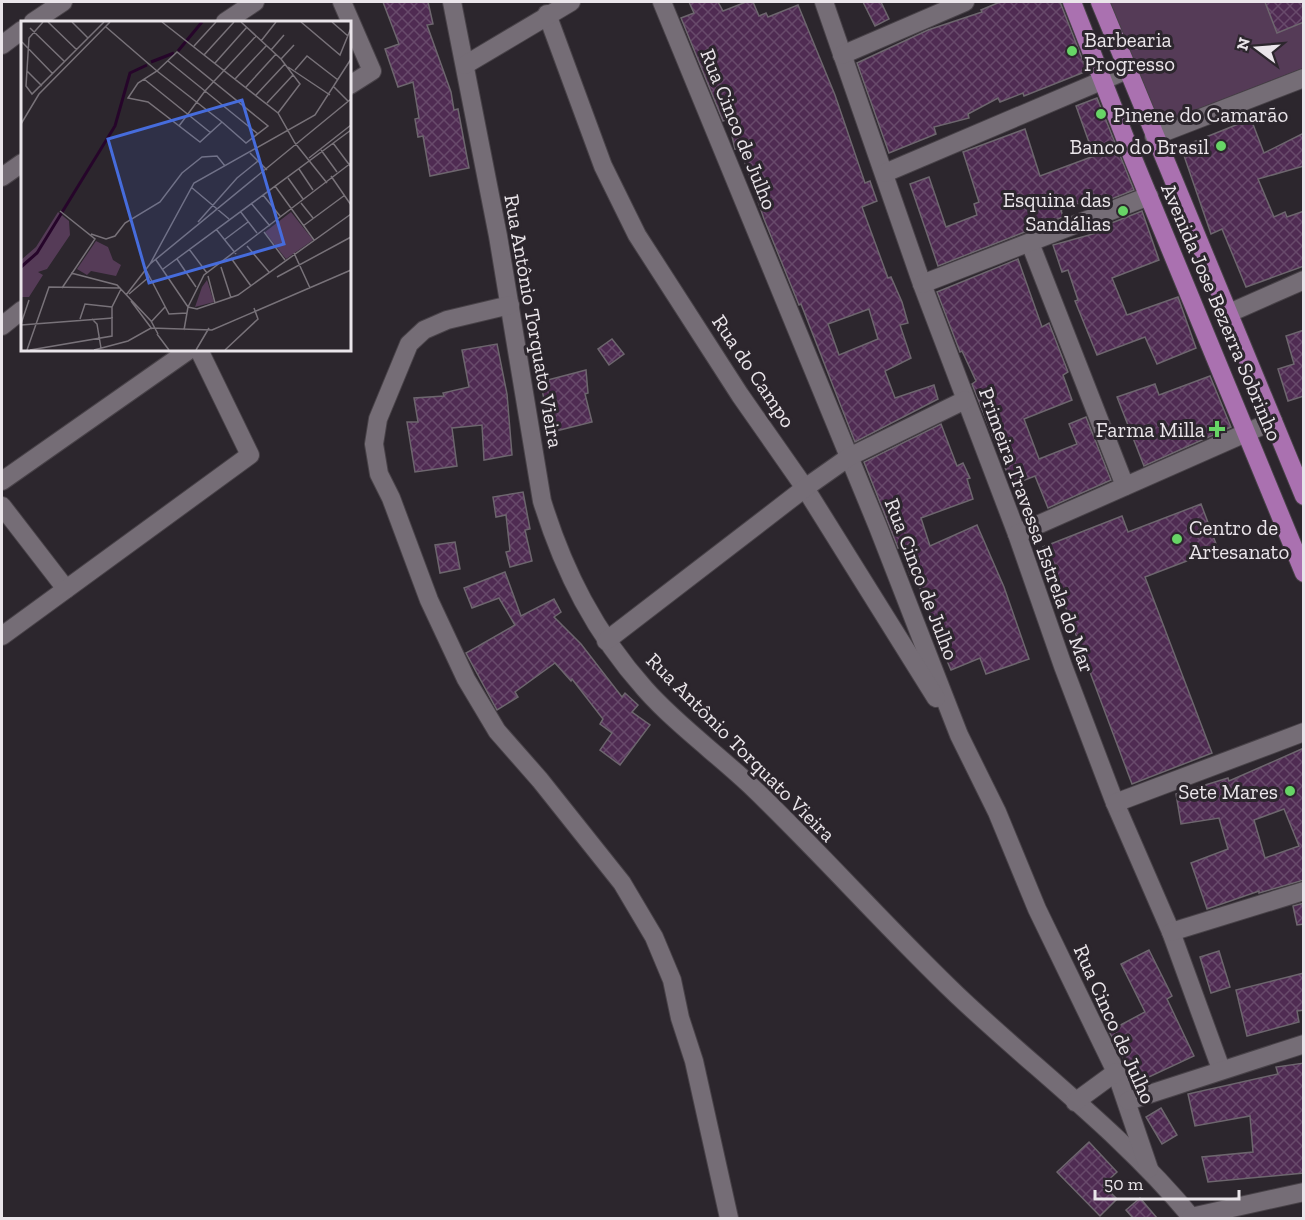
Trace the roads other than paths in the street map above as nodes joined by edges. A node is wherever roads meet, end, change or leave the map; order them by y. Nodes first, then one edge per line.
1 (63, 2) edge
2 (255, 2) edge
3 (342, 2) edge
4 (452, 2) edge
5 (571, 2) edge
6 (662, 2) edge
7 (824, 2) edge
8 (965, 2) edge
9 (1072, 2) edge
10 (1100, 2) edge
11 (547, 14) junction
12 (34, 21) edge
13 (226, 21) edge
14 (350, 21) edge
15 (351, 23) edge
16 (21, 31) edge
17 (2, 45) edge
18 (842, 55) junction
19 (465, 64) junction
20 (1126, 70) junction
21 (1304, 78) edge
22 (1103, 81) junction
23 (351, 84) edge
24 (1154, 136) junction
25 (21, 164) edge
26 (885, 173) junction
27 (2, 177) edge
28 (1149, 196) junction
29 (1030, 243) junction
30 (1304, 280) edge
31 (922, 284) junction
32 (510, 306) junction
33 (21, 311) edge
34 (1227, 314) junction
35 (2, 326) edge
36 (188, 351) edge
37 (199, 351) edge
38 (965, 400) junction
39 (1272, 421) junction
40 (1247, 433) junction
41 (849, 457) junction
42 (1298, 469) edge
43 (2, 481) edge
44 (1125, 486) junction
45 (805, 488) junction
46 (1304, 496) edge
47 (2, 506) edge
48 (1017, 534) junction
49 (1304, 573) edge
50 (66, 589) junction
51 (2, 636) edge
52 (606, 641) junction
53 (1304, 732) edge
54 (959, 735) junction
55 (1115, 803) junction
56 (1304, 891) edge
57 (1171, 932) junction
58 (1304, 1044) edge
59 (1221, 1069) junction
60 (1116, 1072) junction
61 (1128, 1101) junction
62 (1075, 1102) junction
63 (1149, 1169) junction
64 (1304, 1192) edge
65 (1257, 1212) edge
66 (729, 1218) edge
67 (1191, 1218) edge

1 - 12 street
2 - 13 street
3 - 14 street
4 - 19 street, Rua Antônio Torquato Vieira
5 - 11 street
6 - 41 street, Rua Cinco de Julho
7 - 18 street, Primeira Travessa Estrela do Mar
8 - 18 street
9 - 22 main road, Avenida Jose Bezerra Sobrinho
10 - 20 main road, Avenida Jose Bezerra Sobrinho
11 - 19 street
11 - 45 street, Rua do Campo
15 - 23 street
16 - 17 street
18 - 26 street, Primeira Travessa Estrela do Mar
19 - 32 street, Rua Antônio Torquato Vieira
20 - 22 street
20 - 24 main road, Avenida Jose Bezerra Sobrinho
21 - 24 street
22 - 26 street
22 - 28 main road, Avenida Jose Bezerra Sobrinho
24 - 34 main road, Avenida Jose Bezerra Sobrinho
25 - 27 street
26 - 31 street, Primeira Travessa Estrela do Mar
28 - 29 street
28 - 40 main road, Avenida Jose Bezerra Sobrinho
29 - 31 street
29 - 44 street
30 - 34 street
31 - 38 street, Primeira Travessa Estrela do Mar
32 - 52 street, Rua Antônio Torquato Vieira
32 - 66 street
33 - 35 street
34 - 39 main road, Avenida Jose Bezerra Sobrinho
36 - 43 street
37 - 50 street
38 - 41 street
38 - 48 street, Primeira Travessa Estrela do Mar
39 - 40 street
39 - 42 main road, Avenida Jose Bezerra Sobrinho
40 - 44 street
40 - 49 main road, Avenida Jose Bezerra Sobrinho
41 - 45 street
41 - 54 street, Rua Cinco de Julho
42 - 46 main road, Avenida Jose Bezerra Sobrinho
44 - 48 street
45 - 52 street
45 - 54 street, Rua do Campo
47 - 50 street
48 - 55 street, Primeira Travessa Estrela do Mar
50 - 51 street
52 - 62 street, Rua Antônio Torquato Vieira
53 - 55 street
54 - 60 street, Rua Cinco de Julho
55 - 57 street, Primeira Travessa Estrela do Mar
56 - 57 street
57 - 59 street, Primeira Travessa Estrela do Mar
58 - 59 street
59 - 61 street
60 - 61 street, Rua Cinco de Julho
60 - 62 street
61 - 63 street, Rua Cinco de Julho
62 - 63 street, Rua Antônio Torquato Vieira
63 - 67 street, Rua Antônio Torquato Vieira
64 - 65 street
65 - 67 street

